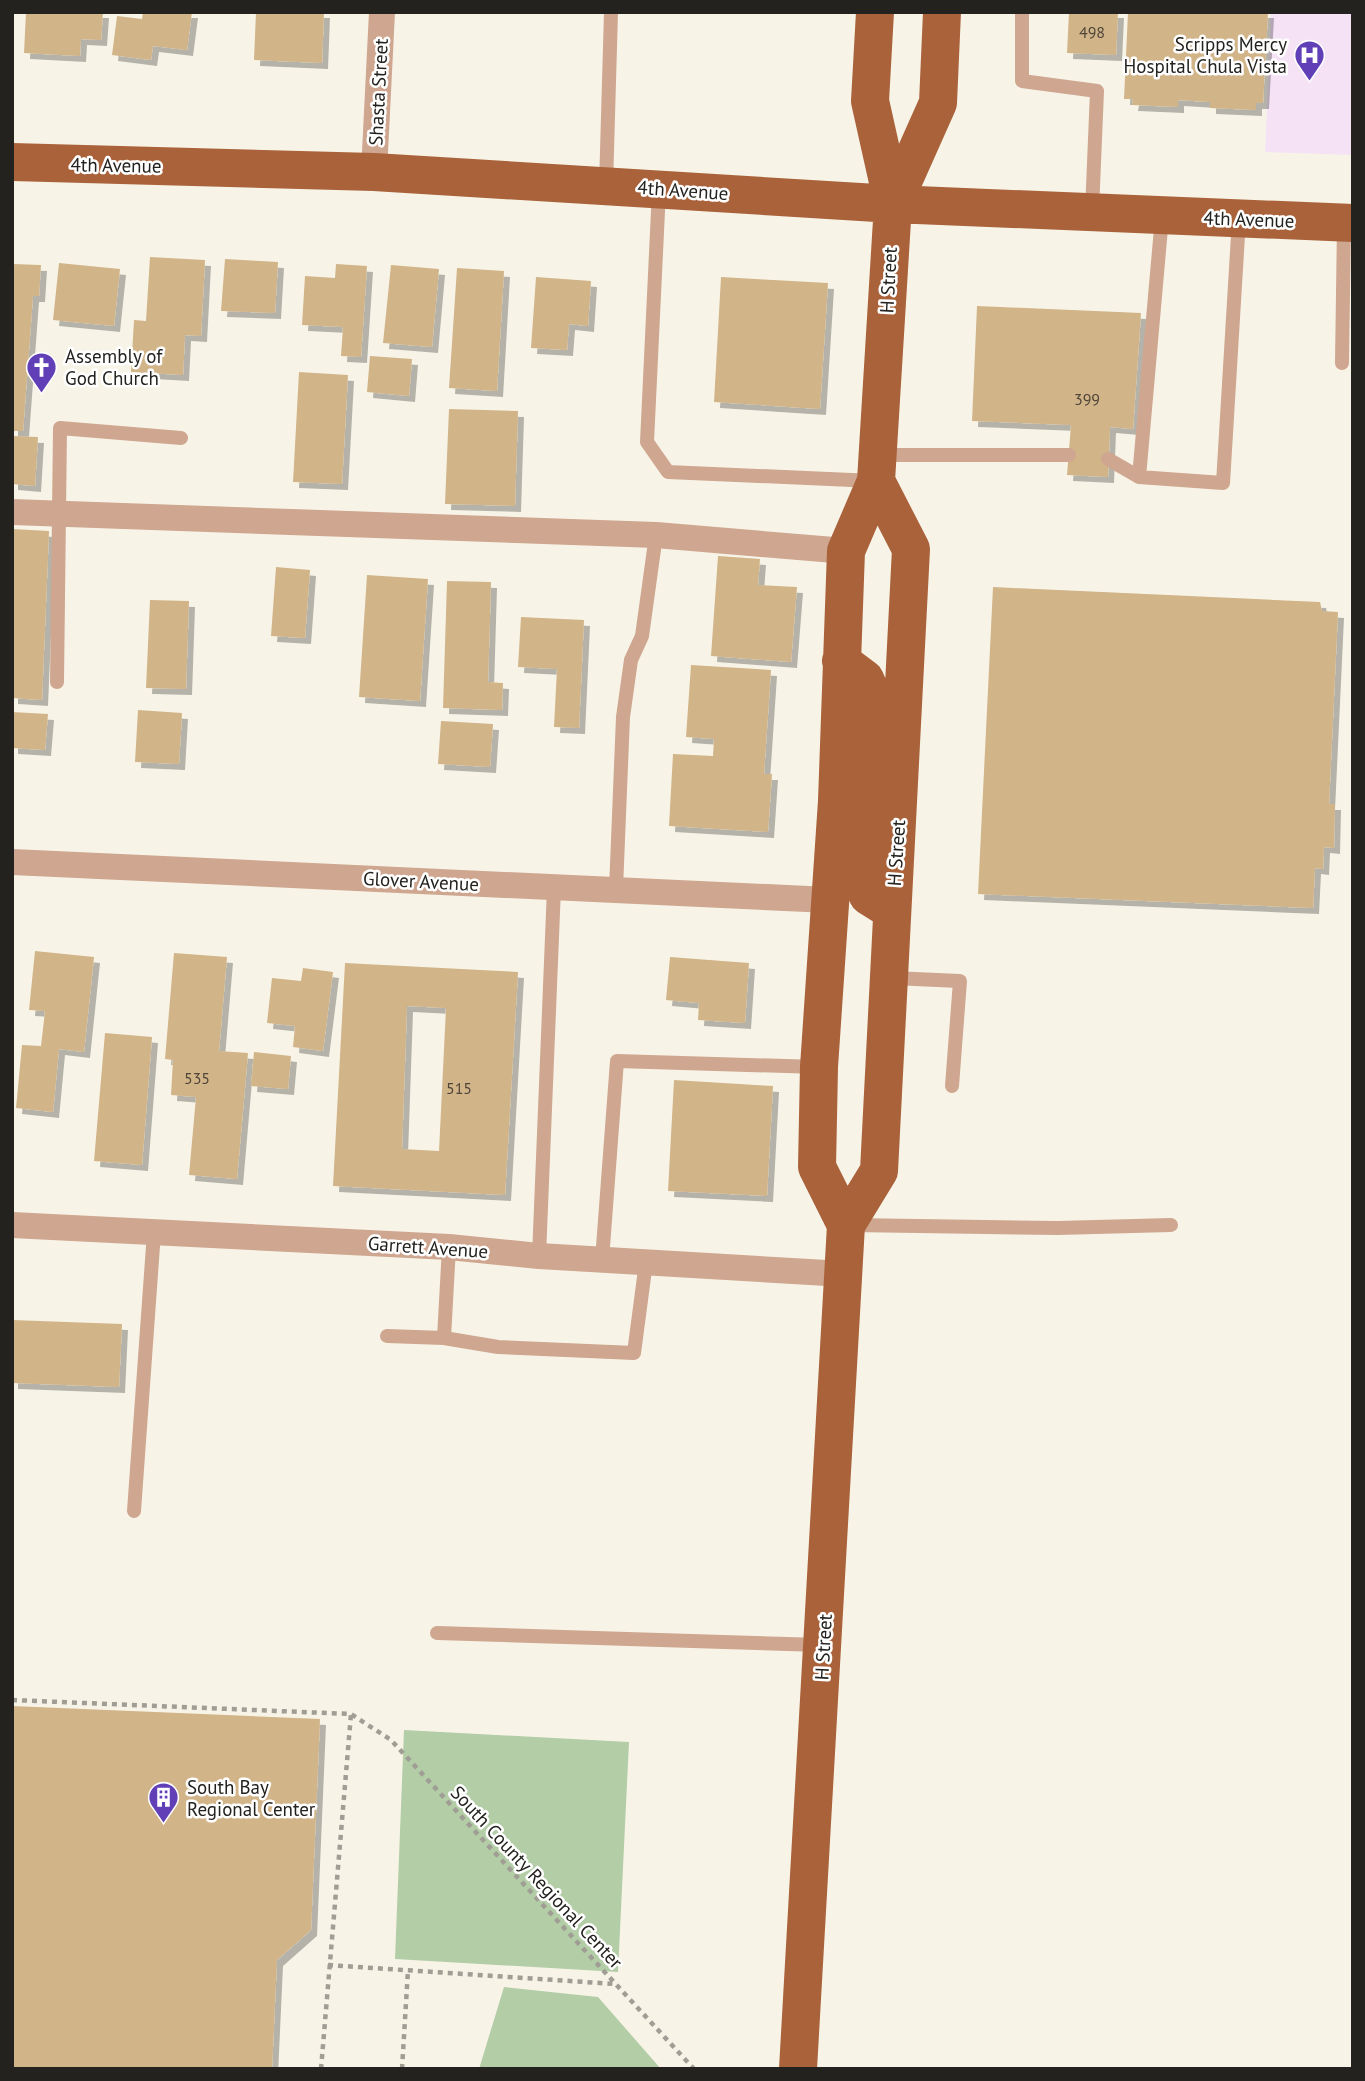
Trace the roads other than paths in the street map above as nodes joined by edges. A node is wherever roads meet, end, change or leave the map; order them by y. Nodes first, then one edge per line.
1 (382, 12) edge
2 (611, 12) edge
3 (874, 12) edge
4 (942, 12) edge
5 (1022, 12) edge
6 (12, 162) edge
7 (374, 172) junction
8 (606, 186) junction
9 (659, 189) junction
10 (893, 204) junction
11 (1092, 212) junction
12 (1163, 215) junction
13 (1239, 218) junction
14 (1349, 223) edge
15 (1342, 363) dead end
16 (181, 438) dead end
17 (1069, 455) dead end
18 (1108, 459) dead end
19 (877, 468) junction
20 (1139, 477) junction
21 (12, 512) edge
22 (60, 513) junction
23 (656, 535) junction
24 (846, 551) junction
25 (841, 662) junction
26 (57, 682) dead end
27 (12, 862) edge
28 (554, 887) junction
29 (617, 890) junction
30 (829, 900) junction
31 (892, 911) junction
32 (888, 978) junction
33 (819, 1067) junction
34 (953, 1086) dead end
35 (12, 1225) edge
36 (846, 1225) junction
37 (1171, 1225) dead end
38 (154, 1232) junction
39 (449, 1247) junction
40 (539, 1256) junction
41 (602, 1260) junction
42 (646, 1262) junction
43 (844, 1274) junction
44 (387, 1336) dead end
45 (444, 1338) junction
46 (134, 1511) dead end
47 (437, 1633) dead end
48 (823, 1645) junction
49 (799, 2069) edge

1 - 7 street, Shasta Street
2 - 8 lane
3 - 10 main road, H Street
4 - 10 main road, H Street
5 - 11 lane
6 - 7 main road, 4th Avenue
7 - 8 main road, 4th Avenue
8 - 9 main road, 4th Avenue
9 - 10 main road, 4th Avenue
9 - 19 lane
10 - 11 main road, 4th Avenue
10 - 19 main road, H Street
11 - 12 main road, 4th Avenue
12 - 13 main road, 4th Avenue
12 - 20 lane
13 - 14 main road, 4th Avenue
13 - 20 lane
14 - 15 lane
16 - 22 lane
17 - 19 lane
18 - 20 lane
19 - 24 main road, H Street
19 - 31 main road, H Street
21 - 22 street
22 - 23 street
22 - 26 lane
23 - 24 street
23 - 29 lane
24 - 25 main road, H Street
25 - 30 main road, H Street
25 - 31 main road
27 - 28 street, Glover Avenue
28 - 29 street, Glover Avenue
28 - 40 lane
29 - 30 street, Glover Avenue
30 - 33 main road, H Street
31 - 32 main road, H Street
32 - 34 lane
32 - 36 main road, H Street
33 - 36 main road, H Street
33 - 41 lane
35 - 38 street, Garrett Avenue
36 - 37 lane
36 - 43 main road, H Street
38 - 39 street, Garrett Avenue
38 - 46 lane
39 - 40 street, Garrett Avenue
39 - 45 lane
40 - 41 street, Garrett Avenue
41 - 42 street, Garrett Avenue
42 - 43 street, Garrett Avenue
42 - 45 lane
43 - 48 main road, H Street
44 - 45 lane
47 - 48 lane
48 - 49 main road, H Street

